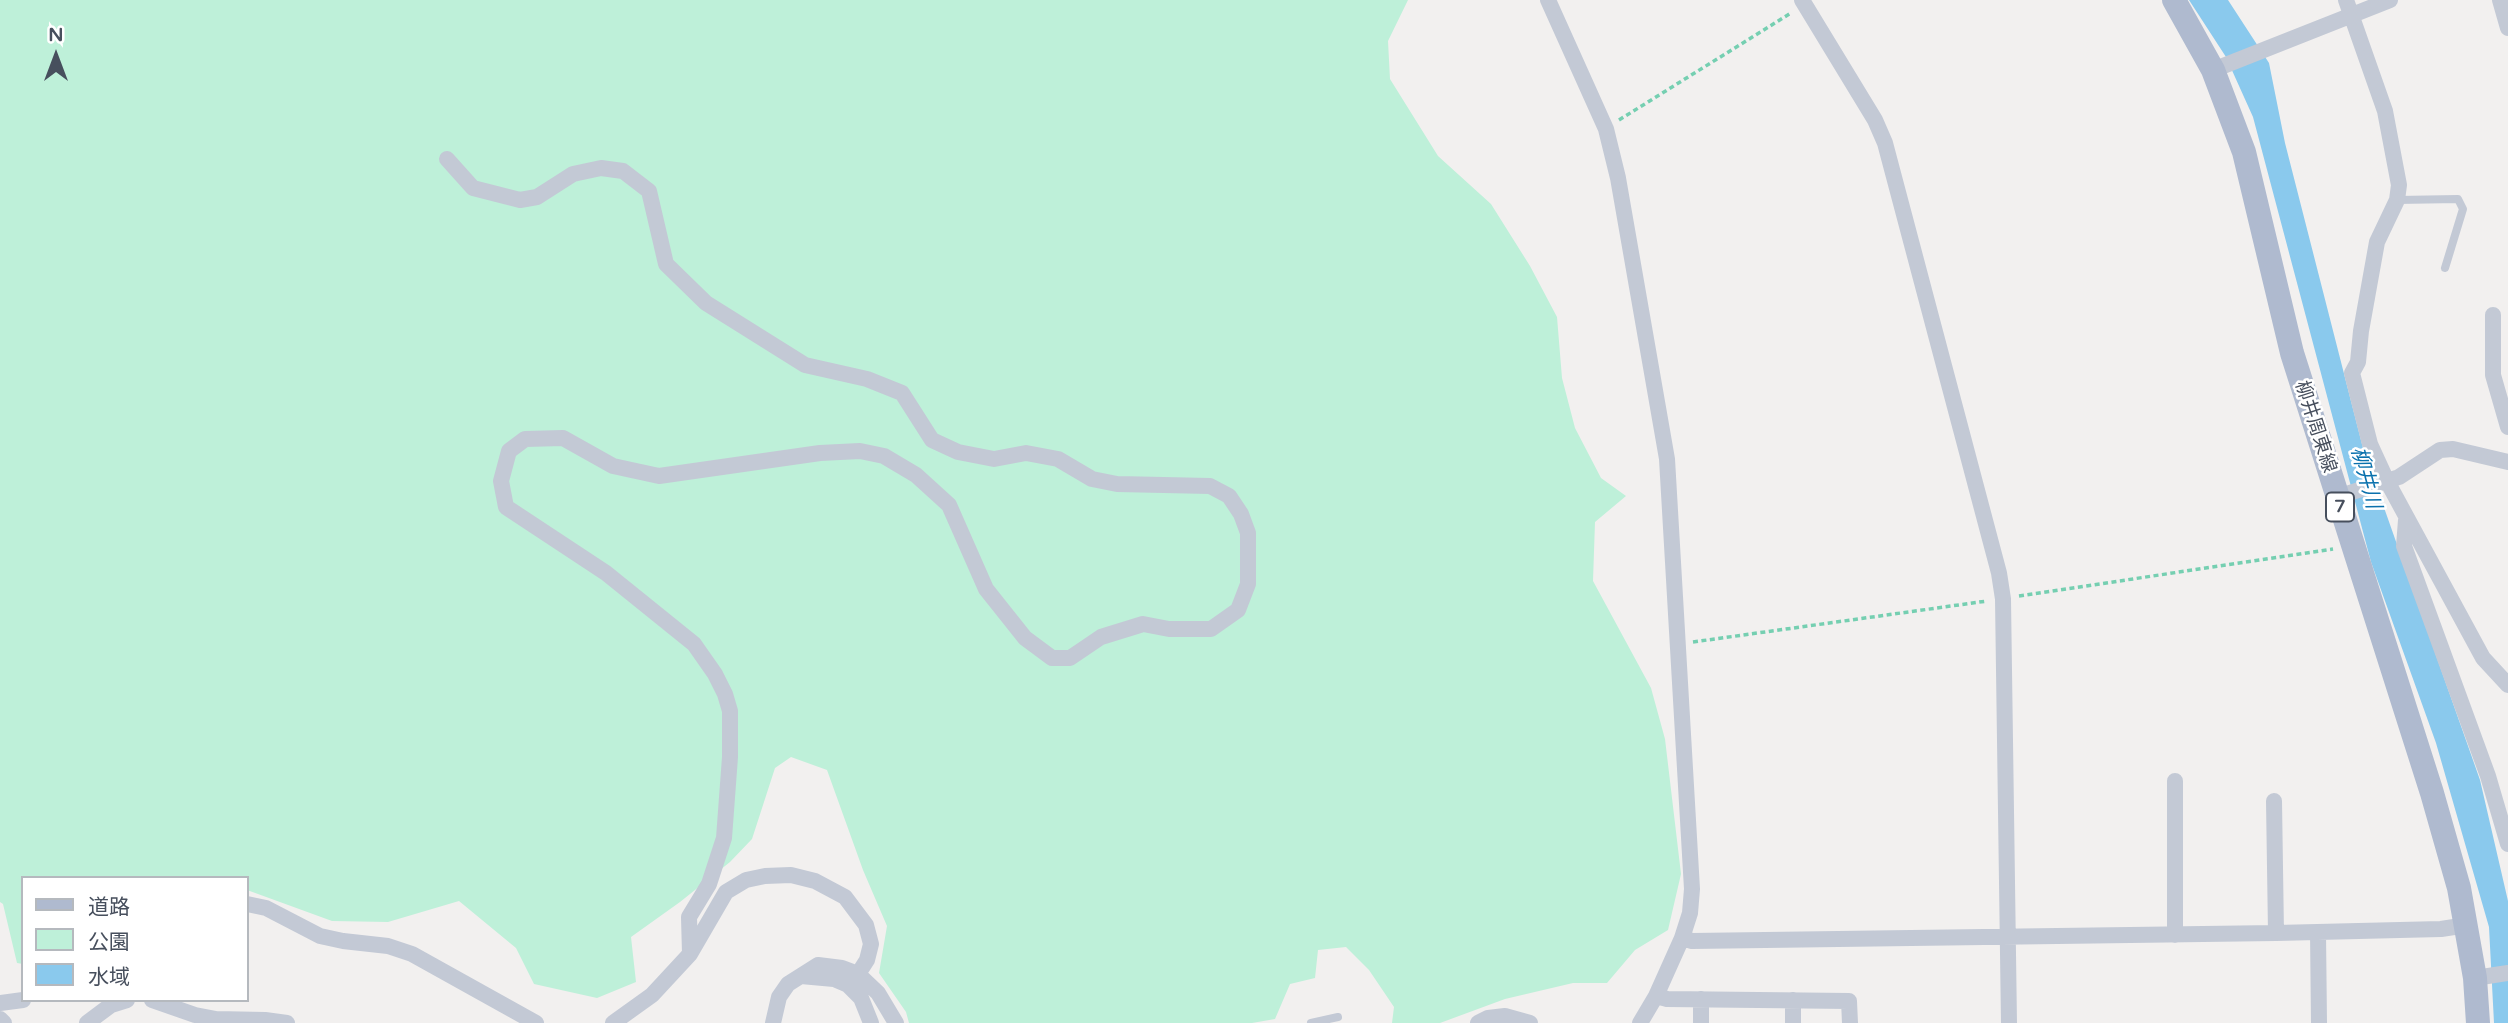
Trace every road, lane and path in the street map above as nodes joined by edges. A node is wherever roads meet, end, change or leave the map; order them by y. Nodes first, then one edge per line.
1 (1548, 0) edge
2 (2174, 0) edge
3 (2390, 0) edge
4 (2501, 0) edge
5 (1803, 2) edge
6 (2348, 7) edge
7 (2508, 29) edge
8 (2218, 68) junction
9 (1606, 129) junction
10 (447, 159) dead end
11 (2397, 200) junction
12 (2445, 268) dead end
13 (2493, 315) dead end
14 (2508, 427) edge
15 (2508, 462) edge
16 (2385, 482) junction
17 (2342, 497) junction
18 (2406, 520) junction
19 (2353, 546) junction
20 (2003, 599) junction
21 (1677, 642) junction
22 (2508, 685) edge
23 (2175, 781) dead end
24 (2274, 801) dead end
25 (2508, 844) edge
26 (248, 904) edge
27 (2467, 925) junction
28 (2318, 932) junction
29 (2277, 933) junction
30 (2175, 935) junction
31 (2008, 936) junction
32 (1682, 938) junction
33 (690, 954) junction
34 (2508, 973) edge
35 (858, 975) junction
36 (801, 976) junction
37 (2481, 978) junction
38 (1656, 996) junction
39 (1701, 999) junction
40 (21, 1000) edge
41 (1793, 1000) junction
42 (121, 1002) edge
43 (158, 1002) edge
44 (0, 1003) edge
45 (1338, 1017) dead end
46 (0, 1018) edge
47 (4, 1023) edge
48 (87, 1023) edge
49 (287, 1023) edge
50 (536, 1023) edge
51 (613, 1023) edge
52 (773, 1023) edge
53 (871, 1023) edge
54 (896, 1023) edge
55 (1311, 1023) edge
56 (1478, 1023) edge
57 (1530, 1023) edge
58 (1640, 1023) edge
59 (1701, 1023) edge
60 (1793, 1023) edge
61 (1850, 1023) edge
62 (2009, 1023) edge
63 (2319, 1023) edge
64 (2478, 1023) edge

1 - 9 street
2 - 8 main road, 柳井周東線 / 7
3 - 6 street
4 - 7 street
5 - 9 path
5 - 20 street
6 - 8 street
6 - 11 street
8 - 17 main road, 柳井周東線 / 7
9 - 21 street
10 - 33 street
11 - 12 lane
11 - 16 street
13 - 14 street
15 - 16 street
16 - 17 street
16 - 18 street
17 - 19 main road, 柳井周東線 / 7
18 - 22 street
18 - 25 street
19 - 20 path
19 - 27 main road, 柳井周東線 / 7
20 - 21 path
20 - 31 street
21 - 32 street
23 - 30 street
24 - 29 street
26 - 50 street
27 - 28 street
27 - 37 main road, 柳井周東線 / 7
28 - 29 street
28 - 63 street
29 - 30 street
30 - 31 street
31 - 32 street
31 - 62 street
32 - 38 street
33 - 35 street
33 - 51 street
34 - 37 street
35 - 36 street
35 - 54 street
36 - 52 street
36 - 53 street
37 - 64 main road, 柳井周東線 / 7
38 - 39 street
38 - 58 street
39 - 41 street
39 - 59 street
40 - 44 street
41 - 60 street
41 - 61 street
42 - 48 street
43 - 49 street
45 - 55 lane
46 - 47 street
56 - 57 street

